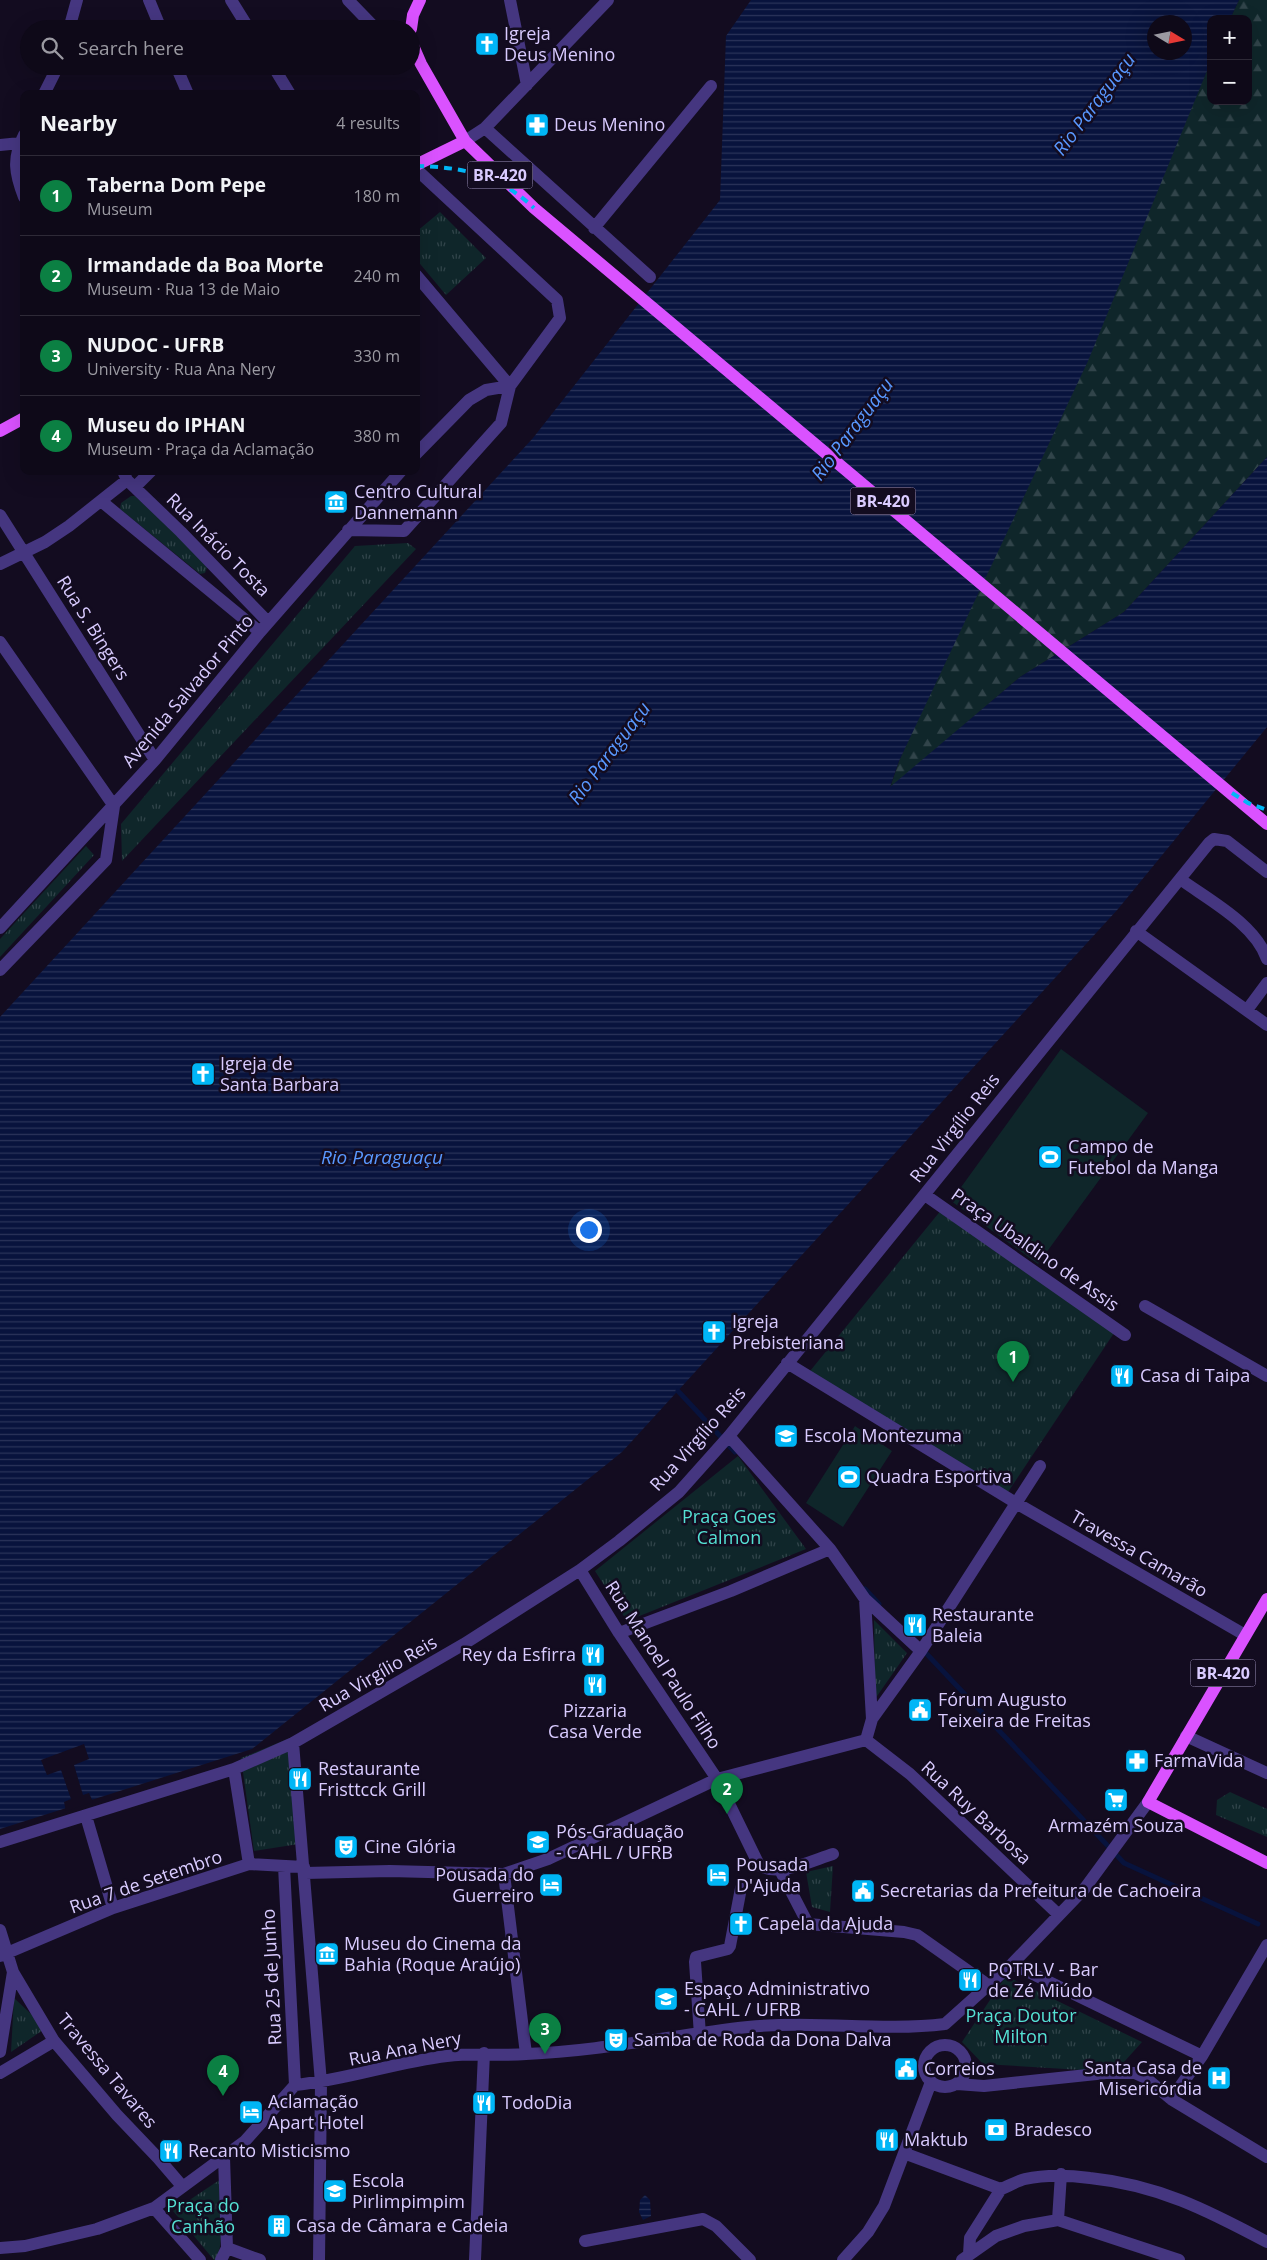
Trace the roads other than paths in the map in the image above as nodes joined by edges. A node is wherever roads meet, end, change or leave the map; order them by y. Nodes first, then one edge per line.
1 (77, 0) edge
2 (149, 0) edge
3 (231, 0) edge
4 (348, 0) edge
5 (420, 0) edge
6 (510, 0) edge
7 (608, 0) edge
8 (71, 20) edge
9 (157, 20) edge
10 (243, 20) edge
11 (367, 20) edge
12 (412, 20) edge
13 (420, 62) edge
14 (54, 75) edge
15 (180, 75) edge
16 (278, 75) edge
17 (527, 84) junction
18 (710, 86) dead end
19 (46, 90) edge
20 (186, 90) edge
21 (288, 90) edge
22 (485, 128) junction
23 (20, 140) edge
24 (466, 141) junction
25 (0, 145) edge
26 (20, 147) edge
27 (420, 163) edge
28 (420, 173) edge
29 (20, 184) edge
30 (594, 228) junction
31 (650, 277) dead end
32 (420, 280) edge
33 (510, 386) junction
34 (20, 420) edge
35 (0, 431) edge
36 (420, 450) edge
37 (141, 475) edge
38 (397, 475) edge
39 (128, 480) edge
40 (101, 501) junction
41 (0, 515) edge
42 (348, 530) junction
43 (24, 552) junction
44 (0, 564) edge
45 (219, 570) junction
46 (205, 586) junction
47 (264, 627) junction
48 (0, 642) edge
49 (155, 760) junction
50 (114, 806) junction
51 (1267, 824) edge
52 (1267, 872) edge
53 (1180, 879) junction
54 (0, 928) edge
55 (1136, 931) junction
56 (1267, 959) edge
57 (0, 970) edge
58 (1267, 983) edge
59 (1247, 1010) junction
60 (1267, 1024) edge
61 (925, 1195) junction
62 (1145, 1306) dead end
63 (1125, 1335) dead end
64 (787, 1362) junction
65 (1267, 1376) edge
66 (729, 1436) junction
67 (1040, 1466) dead end
68 (1016, 1503) junction
69 (830, 1549) junction
70 (580, 1570) junction
71 (865, 1599) junction
72 (1265, 1605) edge
73 (619, 1633) junction
74 (1245, 1635) junction
75 (921, 1651) junction
76 (872, 1719) junction
77 (1186, 1736) junction
78 (866, 1740) junction
79 (293, 1743) junction
80 (234, 1769) junction
81 (1267, 1773) edge
82 (717, 1779) junction
83 (1148, 1802) junction
84 (86, 1816) junction
85 (0, 1842) edge
86 (833, 1854) dead end
87 (1267, 1863) edge
88 (249, 1864) junction
89 (284, 1866) junction
90 (304, 1870) junction
91 (780, 1870) junction
92 (504, 1874) junction
93 (741, 1888) dead end
94 (113, 1908) junction
95 (1059, 1915) junction
96 (0, 1930) edge
97 (1267, 1945) edge
98 (4, 1955) edge
99 (1012, 1964) junction
100 (13, 1972) junction
101 (988, 1985) junction
102 (945, 2024) junction
103 (700, 2035) junction
104 (54, 2041) junction
105 (950, 2045) junction
106 (0, 2052) edge
107 (484, 2053) junction
108 (526, 2054) junction
109 (1202, 2056) junction
110 (0, 2073) edge
111 (931, 2082) junction
112 (321, 2083) junction
113 (957, 2084) junction
114 (294, 2085) junction
115 (1171, 2099) junction
116 (904, 2153) junction
117 (224, 2157) junction
118 (1267, 2157) edge
119 (1061, 2174) junction
120 (182, 2186) junction
121 (1001, 2190) junction
122 (154, 2208) junction
123 (1058, 2220) junction
124 (585, 2241) dead end
125 (1267, 2242) edge
126 (0, 2248) edge
127 (224, 2254) edge
128 (966, 2257) edge
129 (200, 2260) edge
130 (260, 2260) edge
131 (319, 2260) edge
132 (475, 2260) edge
133 (750, 2260) edge
134 (843, 2260) edge
135 (1179, 2260) edge

1 - 8 street
2 - 9 street
3 - 10 street
4 - 11 street
5 - 12 main road
6 - 17 street
7 - 17 street
13 - 24 main road
14 - 19 street
15 - 20 street
16 - 21 street
17 - 22 street
18 - 30 street
22 - 24 street
22 - 30 street
23 - 25 street
24 - 27 main road, BR-420
24 - 51 main road, BR-420
26 - 29 street
28 - 33 street
30 - 31 street
32 - 33 street
33 - 36 street
33 - 42 street
34 - 35 main road
37 - 39 street
38 - 42 street, Avenida Salvador Pinto
39 - 40 street
39 - 45 street, Rua Inácio Tosta
40 - 43 street
40 - 46 street
41 - 43 street, Rua S. Bingers
42 - 47 street, Avenida Salvador Pinto
43 - 44 street
43 - 49 street, Rua S. Bingers
45 - 46 street
45 - 47 street, Rua Inácio Tosta
46 - 47 street
47 - 49 street, Avenida Salvador Pinto
48 - 50 street
49 - 50 street, Avenida Salvador Pinto
50 - 54 street, Avenida Salvador Pinto
50 - 57 street
52 - 53 street, Rua Virgílio Reis
53 - 55 street, Rua Virgílio Reis
53 - 56 street
55 - 59 street
55 - 61 street, Rua Virgílio Reis
58 - 59 street
59 - 60 street
61 - 63 street, Praça Ubaldino de Assis
61 - 64 street, Rua Virgílio Reis
62 - 65 street
64 - 66 street, Rua Virgílio Reis
64 - 68 street
66 - 69 street
66 - 70 street, Rua Virgílio Reis
67 - 68 street
68 - 74 street, Travessa Camarão
68 - 75 street
69 - 71 street
69 - 73 street
70 - 73 street, Rua Manoel Paulo Filho
70 - 79 street, Rua Virgílio Reis
71 - 75 street
71 - 76 street
72 - 74 main road, BR-420
73 - 82 street, Rua Manoel Paulo Filho
74 - 77 main road, BR-420
75 - 76 street
76 - 78 street
77 - 81 street
77 - 83 main road, BR-420
78 - 82 street
78 - 95 street, Rua Ruy Barbosa
79 - 80 street, Rua Virgílio Reis
79 - 90 street
80 - 84 street, Rua Virgílio Reis
80 - 88 street
82 - 91 street, Rua Manoel Paulo Filho
82 - 92 street
83 - 87 main road
83 - 95 street
84 - 85 street, Rua Virgílio Reis
84 - 94 street
86 - 91 street
88 - 89 street
88 - 94 street, Rua 7 de Setembro
89 - 90 street
89 - 114 street, Rua 25 de Junho
90 - 92 street
90 - 112 street
91 - 101 street
92 - 108 street
93 - 103 street
94 - 98 street, Rua 7 de Setembro
95 - 99 street
96 - 98 street
97 - 109 street
98 - 100 street
99 - 101 street
99 - 109 street
100 - 104 street, Travessa Tavares
100 - 106 street
101 - 102 street
102 - 103 street, Rua Ana Nery
102 - 105 street
103 - 108 street, Rua Ana Nery
104 - 110 street
104 - 120 street, Travessa Tavares
105 - 111 street
105 - 113 street
107 - 108 street, Rua Ana Nery
107 - 112 street, Rua Ana Nery
107 - 132 street
109 - 115 street
111 - 113 street
111 - 116 street
112 - 114 street, Rua Ana Nery
112 - 131 street
113 - 115 street
114 - 117 street
115 - 118 street
116 - 121 street
116 - 134 street
117 - 120 street
117 - 127 street
119 - 121 street
119 - 123 street
119 - 125 street
120 - 122 street
121 - 128 street
122 - 126 street
122 - 129 street
123 - 128 street
123 - 135 street
124 - 133 street
127 - 130 street

